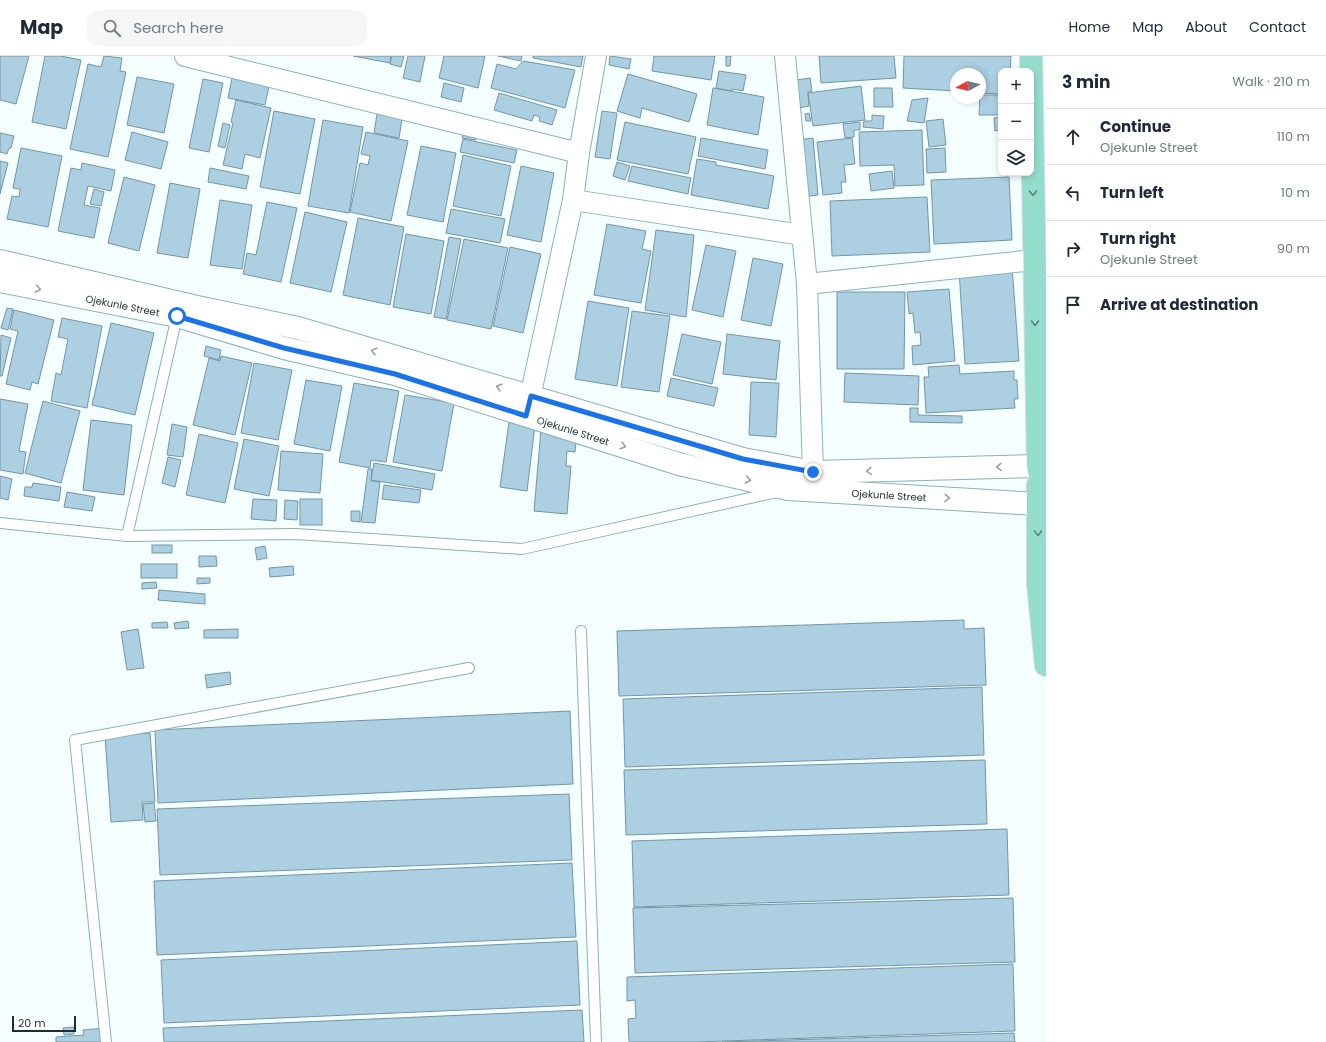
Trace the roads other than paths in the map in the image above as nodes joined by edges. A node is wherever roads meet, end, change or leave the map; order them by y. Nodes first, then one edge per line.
1 (185, 56) edge
2 (596, 56) edge
3 (784, 56) edge
4 (1031, 56) edge
5 (579, 153) junction
6 (573, 200) junction
7 (802, 235) junction
8 (1034, 260) junction
9 (0, 261) edge
10 (0, 281) edge
11 (807, 284) junction
12 (177, 316) junction
13 (529, 406) junction
14 (1038, 466) junction
15 (813, 472) junction
16 (788, 489) junction
17 (1042, 503) edge
18 (0, 523) edge
19 (127, 536) junction
20 (581, 631) dead end
21 (1046, 665) edge
22 (468, 668) dead end
23 (106, 1042) edge
24 (596, 1042) edge

1 - 5 street
2 - 5 street
3 - 7 street
4 -> 8 main road
5 - 6 street
6 - 7 street
6 - 13 street
7 - 11 street
8 - 11 street
8 -> 14 main road
13 -> 9 street, Ojekunle Street
10 -> 12 street, Ojekunle Street
11 - 15 street
12 - 13 street, Ojekunle Street
12 - 19 lane
13 - 15 street, Ojekunle Street
13 -> 16 street, Ojekunle Street
14 -> 15 street, Ojekunle Street
14 - 17 main road
16 -> 17 street, Ojekunle Street
16 - 19 lane
17 -> 21 main road
18 - 19 lane
20 - 24 lane
22 - 23 lane

